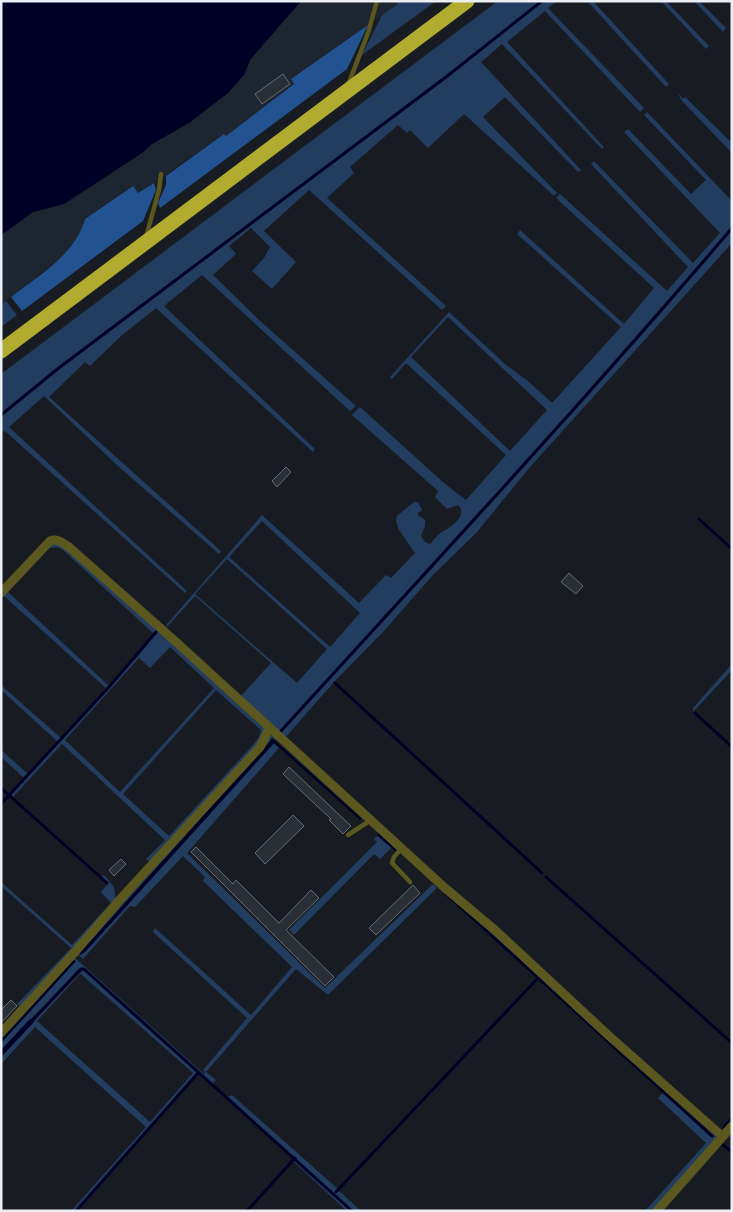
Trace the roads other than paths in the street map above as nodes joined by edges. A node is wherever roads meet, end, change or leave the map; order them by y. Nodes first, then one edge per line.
1 (377, 1) edge
2 (467, 1) edge
3 (345, 93) junction
4 (160, 174) dead end
5 (144, 243) junction
6 (1, 351) edge
7 (1, 593) edge
8 (270, 729) junction
9 (371, 820) junction
10 (348, 835) dead end
11 (402, 848) junction
12 (410, 882) dead end
13 (1, 1033) edge
14 (732, 1126) edge
15 (722, 1136) junction
16 (657, 1211) edge

1 - 3 lane
2 - 3 highway
3 - 5 highway
4 - 5 lane
5 - 6 highway
7 - 8 street
8 - 9 street
8 - 13 street
9 - 10 lane
9 - 11 street
11 - 12 lane
11 - 15 street
14 - 15 street
15 - 16 street

